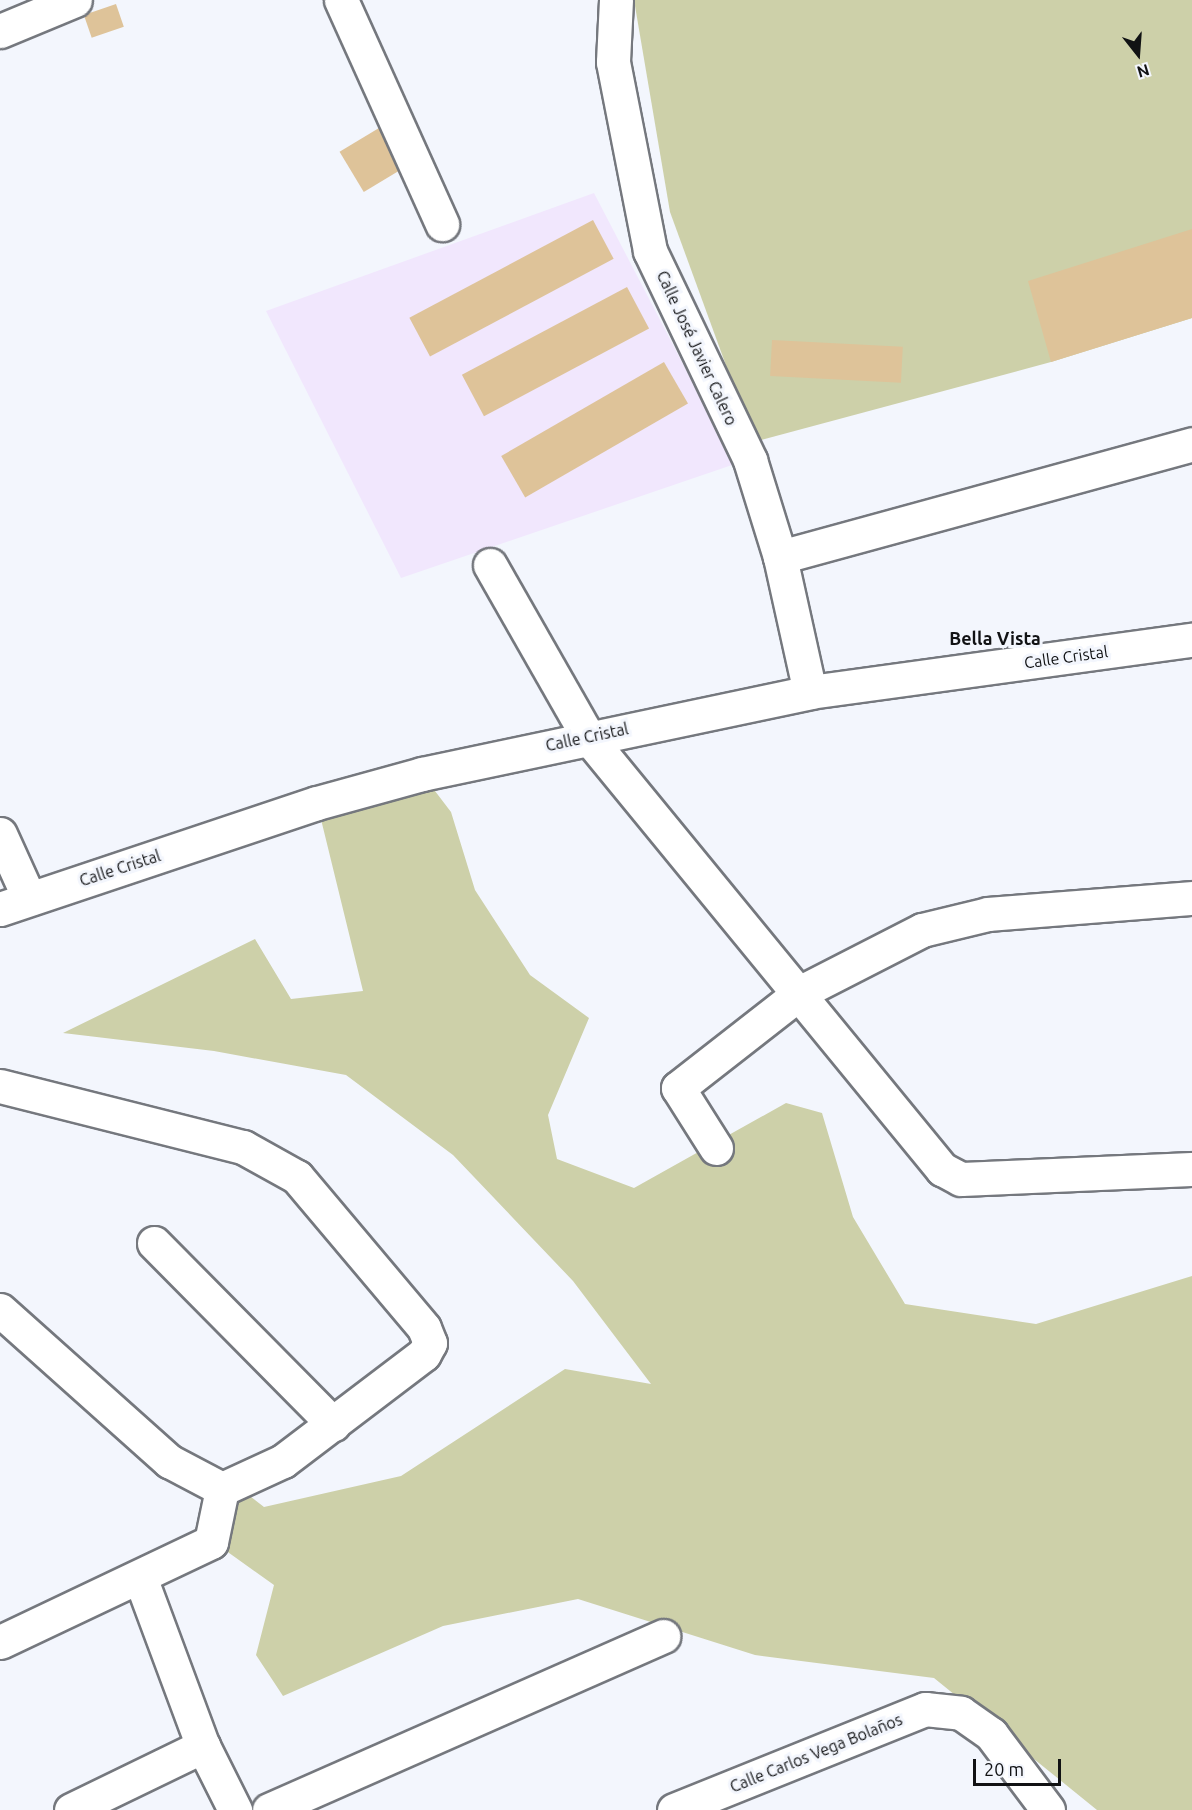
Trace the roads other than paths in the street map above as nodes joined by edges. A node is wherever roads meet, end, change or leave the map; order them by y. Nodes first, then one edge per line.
1 (75, 0) edge
2 (341, 0) edge
3 (616, 0) edge
4 (0, 31) edge
5 (442, 224) dead end
6 (1192, 444) edge
7 (780, 557) junction
8 (490, 565) dead end
9 (1192, 640) edge
10 (810, 692) junction
11 (588, 737) junction
12 (0, 834) edge
13 (1192, 898) edge
14 (15, 904) edge
15 (801, 992) junction
16 (0, 1086) edge
17 (716, 1148) dead end
18 (1192, 1169) edge
19 (154, 1243) dead end
20 (0, 1310) edge
21 (333, 1424) junction
22 (222, 1488) junction
23 (140, 1577) junction
24 (663, 1636) dead end
25 (0, 1642) edge
26 (203, 1746) junction
27 (71, 1810) edge
28 (235, 1810) edge
29 (269, 1810) edge
30 (674, 1810) edge
31 (1048, 1810) edge

1 - 4 street
2 - 5 street
3 - 7 street, Calle José Javier Calero
6 - 7 street
7 - 10 street, Calle José Javier Calero
8 - 11 street
9 - 10 street, Calle Cristal
10 - 11 street, Calle Cristal
11 - 14 street, Calle Cristal
11 - 15 street
12 - 14 street
13 - 15 street
15 - 17 street
15 - 18 street
16 - 21 street
19 - 21 street
20 - 22 street
21 - 22 street
22 - 23 street
23 - 25 street
23 - 26 street
24 - 29 street
26 - 27 street
26 - 28 street
30 - 31 street, Calle Carlos Vega Bolaños

